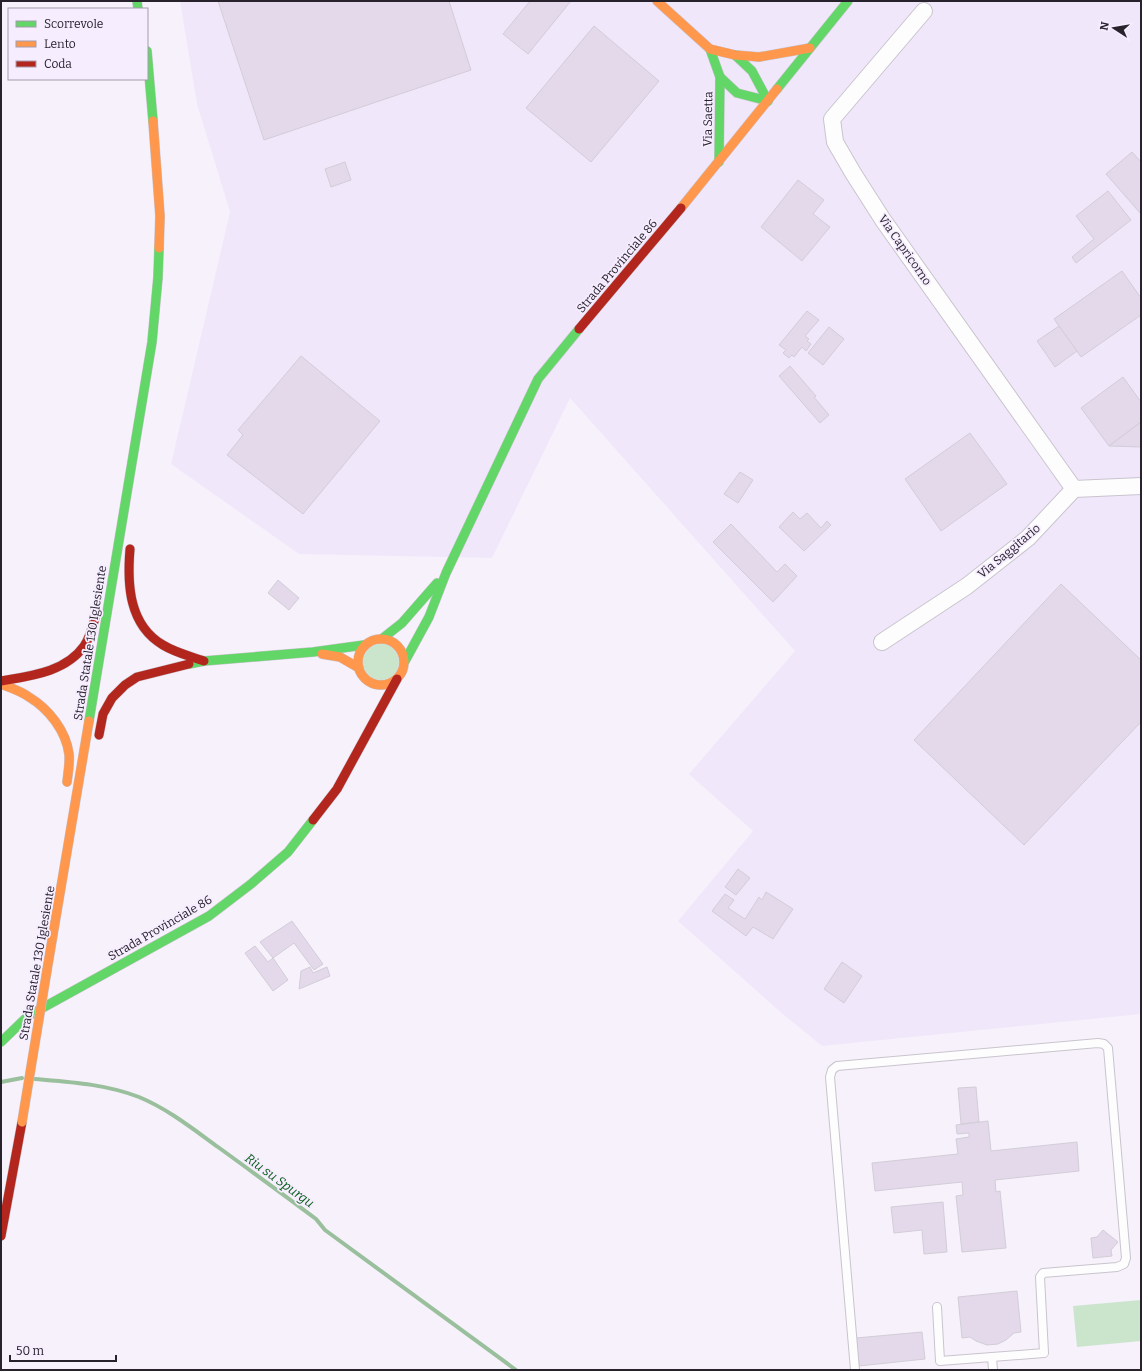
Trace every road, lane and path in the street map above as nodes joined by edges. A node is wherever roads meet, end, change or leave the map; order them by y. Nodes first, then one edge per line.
1 (657, 1) edge
2 (848, 1) edge
3 (924, 11) dead end
4 (810, 48) junction
5 (710, 49) junction
6 (735, 55) junction
7 (148, 64) edge
8 (720, 77) junction
9 (768, 101) junction
10 (719, 162) junction
11 (136, 440) junction
12 (1141, 486) edge
13 (1074, 489) junction
14 (136, 494) dead end
15 (117, 496) dead end
16 (132, 539) dead end
17 (446, 574) junction
18 (98, 605) dead end
19 (383, 638) junction
20 (882, 642) dead end
21 (364, 645) junction
22 (313, 652) junction
23 (204, 661) junction
24 (405, 661) junction
25 (358, 668) junction
26 (1, 680) edge
27 (397, 680) junction
28 (367, 681) junction
29 (1, 684) edge
30 (368, 694) dead end
31 (369, 714) dead end
32 (367, 735) junction
33 (97, 745) dead end
34 (66, 788) dead end
35 (61, 834) dead end
36 (79, 836) dead end
37 (63, 879) junction
38 (1, 1042) edge
39 (1, 1236) edge
40 (937, 1308) dead end
41 (992, 1358) junction
42 (855, 1370) edge
43 (994, 1370) edge

1 - 5 main road, Via Saetta
2 - 4 main road, Strada Provinciale 86
3 - 13 street, Via Capricorno
4 - 6 main road, Via Saetta
4 - 9 main road, Strada Provinciale 86
5 - 6 main road, Via Saetta
5 - 8 main road, Via Saetta
6 - 9 main road, Via Saetta
7 - 11 main road, Strada Statale 130 Iglesiente
8 - 9 main road, Via Saetta
8 - 10 main road, Via Saetta
9 - 10 main road, Strada Provinciale 86
10 - 17 main road, Strada Provinciale 86
11 - 14 main road
11 - 15 main road
11 - 37 main road, Strada Statale 130 Iglesiente
12 - 13 street
13 - 20 street, Via Saggitario
16 - 23 main road
17 - 19 main road, Strada Provinciale 86
17 - 24 main road, Strada Provinciale 86
18 - 26 main road
19 - 21 main road
19 - 24 main road
21 - 22 main road
21 - 25 main road
22 - 23 main road
22 - 25 main road
23 - 33 main road
24 - 27 main road
25 - 28 main road
27 - 28 main road
27 - 32 main road, Strada Provinciale 86
28 - 30 main road
29 - 34 main road
31 - 32 main road, Strada Provinciale 86
32 - 38 main road, Strada Provinciale 86
35 - 37 main road
36 - 37 main road
37 - 39 main road, Strada Statale 130 Iglesiente, bridge
40 - 41 lane
41 - 42 lane
41 - 43 lane

